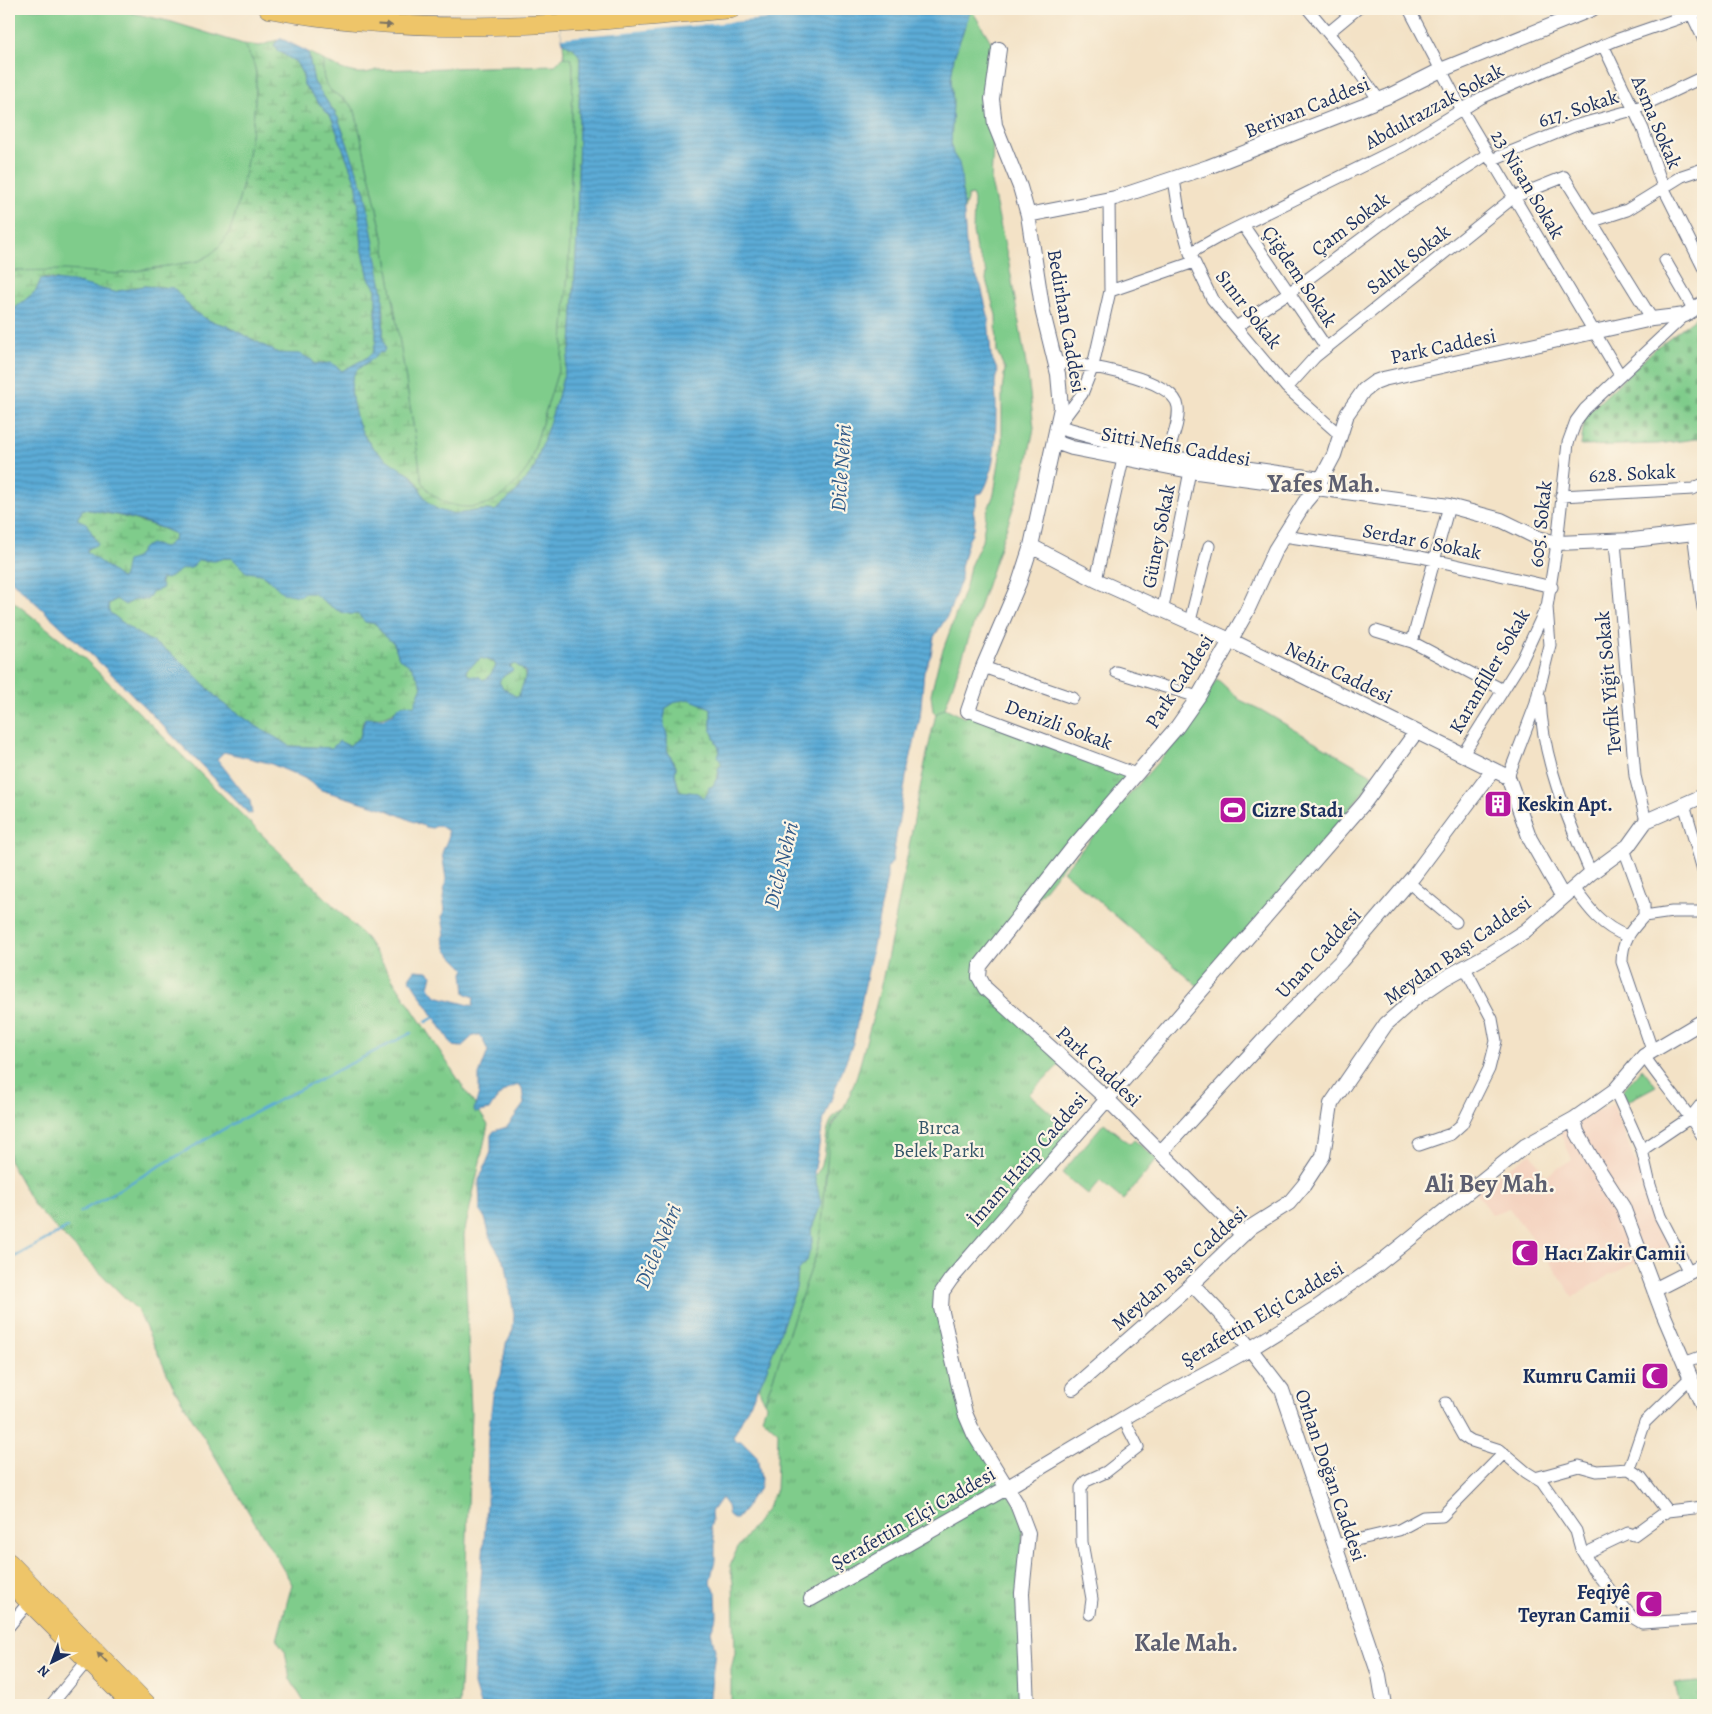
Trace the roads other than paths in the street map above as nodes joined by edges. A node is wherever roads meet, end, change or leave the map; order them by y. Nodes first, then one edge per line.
1 (268, 9) edge
2 (732, 9) edge
3 (1308, 9) edge
4 (1356, 9) edge
5 (1409, 9) edge
6 (1592, 9) edge
7 (1703, 10) edge
8 (1692, 15) junction
9 (1328, 32) junction
10 (1703, 38) edge
11 (1603, 45) junction
12 (999, 49) dead end
13 (1441, 70) junction
14 (1703, 77) edge
15 (1379, 100) junction
16 (1462, 110) junction
17 (1633, 110) junction
18 (1490, 157) junction
19 (1703, 170) edge
20 (1174, 179) junction
21 (1664, 188) junction
22 (1514, 197) junction
23 (1109, 200) junction
24 (1028, 215) junction
25 (1593, 222) junction
26 (1243, 226) junction
27 (1192, 258) junction
28 (1665, 260) dead end
29 (1703, 267) edge
30 (1110, 291) junction
31 (1288, 292) junction
32 (1694, 310) edge
33 (1652, 319) junction
34 (1236, 326) junction
35 (1594, 332) junction
36 (1326, 347) junction
37 (1055, 362) junction
38 (1093, 366) junction
39 (1620, 375) junction
40 (1287, 388) junction
41 (1058, 427) junction
42 (1340, 435) junction
43 (1055, 442) junction
44 (1167, 456) junction
45 (1123, 459) junction
46 (1190, 471) junction
47 (1318, 484) junction
48 (1703, 484) edge
49 (1561, 496) junction
50 (1449, 506) junction
51 (1698, 532) edge
52 (1284, 536) junction
53 (1615, 542) junction
54 (1558, 543) junction
55 (1031, 546) junction
56 (1209, 546) dead end
57 (1435, 560) junction
58 (1096, 580) junction
59 (1552, 586) junction
60 (1547, 606) junction
61 (1163, 608) junction
62 (1703, 608) edge
63 (1190, 621) junction
64 (1376, 631) dead end
65 (1230, 640) junction
66 (1412, 642) junction
67 (983, 667) junction
68 (1116, 672) dead end
69 (1540, 686) junction
70 (1503, 690) junction
71 (1198, 697) junction
72 (1072, 698) dead end
73 (968, 711) joint
74 (1416, 732) junction
75 (1463, 754) junction
76 (1493, 770) junction
77 (1136, 774) junction
78 (1508, 777) junction
79 (1703, 796) edge
80 (1684, 804) junction
81 (1646, 821) junction
82 (1624, 849) junction
83 (1703, 870) edge
84 (1591, 873) junction
85 (1408, 882) junction
86 (1568, 893) junction
87 (1703, 912) edge
88 (1644, 916) junction
89 (1456, 922) dead end
90 (1628, 936) junction
91 (1465, 968) junction
92 (1703, 1021) edge
93 (1648, 1053) junction
94 (1615, 1090) junction
95 (1106, 1098) junction
96 (1703, 1102) edge
97 (1691, 1117) junction
98 (1574, 1119) junction
99 (1703, 1138) edge
100 (1419, 1145) dead end
101 (1642, 1150) junction
102 (1161, 1152) junction
103 (1243, 1235) junction
104 (1698, 1270) edge
105 (1192, 1284) junction
106 (1654, 1290) junction
107 (1250, 1349) junction
108 (1703, 1356) edge
109 (1684, 1363) junction
110 (1690, 1378) junction
111 (1073, 1388) dead end
112 (1446, 1402) dead end
113 (1703, 1407) edge
114 (1123, 1418) junction
115 (1504, 1453) junction
116 (1629, 1469) junction
117 (1535, 1478) junction
118 (1008, 1487) junction
119 (1703, 1507) edge
120 (1667, 1511) junction
121 (1334, 1544) junction
122 (1584, 1554) junction
123 (9, 1562) edge
124 (9, 1582) edge
125 (811, 1599) dead end
126 (29, 1602) junction
127 (1090, 1614) dead end
128 (1703, 1619) edge
129 (9, 1626) edge
130 (87, 1661) junction
131 (50, 1705) edge
132 (132, 1705) edge
133 (148, 1705) edge
134 (1027, 1705) edge
135 (1384, 1705) edge

1 -> 2 main road
3 - 9 street
4 - 9 street
5 - 13 street, 23 Nisan Sokak
6 - 13 street, Berivan Caddesi
7 - 8 street, Abdulrazzak Sokak
8 - 10 street
8 - 11 street, Abdulrazzak Sokak
9 - 15 street
11 - 16 street, Abdulrazzak Sokak
11 - 17 street, Asma Sokak
12 - 24 street, Bedirhan Caddesi
13 - 15 street, Berivan Caddesi
13 - 16 street, 23 Nisan Sokak
14 - 17 street, 617. Sokak
15 - 20 street, Berivan Caddesi
16 - 18 street, 23 Nisan Sokak
16 - 26 street, Abdulrazzak Sokak
17 - 18 street, 617. Sokak
17 - 21 street, Asma Sokak
18 - 22 street, 23 Nisan Sokak
18 - 31 street, Çam Sokak
19 - 21 street
20 - 23 street, Berivan Caddesi
20 - 27 street, Sınır Sokak
21 - 25 street
21 - 29 street, Asma Sokak
22 - 25 street, Saltık Sokak
22 - 35 street, 23 Nisan Sokak
22 - 36 street, Saltık Sokak
23 - 24 street, Berivan Caddesi
23 - 30 street
24 - 37 street, Bedirhan Caddesi
25 - 33 street
26 - 27 street, Abdulrazzak Sokak
26 - 31 street, Çiğdem Sokak
27 - 30 street, Abdulrazzak Sokak
27 - 34 street, Sınır Sokak
28 - 32 street
30 - 38 street
31 - 34 street, Çam Sokak
31 - 36 street, Çiğdem Sokak
32 - 33 street, Park Caddesi
32 - 39 street, 605. Sokak
33 - 35 street, Park Caddesi
34 - 40 street, Sınır Sokak
35 - 39 street, 23 Nisan Sokak
35 - 42 street, Park Caddesi
36 - 40 street, Saltık Sokak
37 - 38 street
37 - 41 street, Bedirhan Caddesi
38 - 41 street
38 - 44 street
39 - 49 street, 605. Sokak
40 - 42 street, Sınır Sokak
41 - 43 street, Bedirhan Caddesi
41 - 44 street
42 - 47 street, Park Caddesi
43 - 45 street, Sitti Nefis Caddesi
43 - 55 street, Bedirhan Caddesi
44 - 47 street
45 - 46 street, Sitti Nefis Caddesi
45 - 58 street
46 - 47 street, Sitti Nefis Caddesi
46 - 61 street, Güney Sokak
47 - 50 street, Sitti Nefis Caddesi
47 - 52 street, Park Caddesi
48 - 49 street, 628. Sokak
49 - 54 street, 605. Sokak
50 - 54 street, Sitti Nefis Caddesi
50 - 57 street
51 - 53 street, Sitti Nefis Caddesi
51 - 62 street
52 - 57 street, Serdar 6 Sokak
52 - 65 street, Park Caddesi
53 - 54 street, Sitti Nefis Caddesi
53 - 81 street, Tevfik Yiğit Sokak
54 - 59 street, 605. Sokak
55 - 58 street, Nehir Caddesi
55 - 67 street, Bedirhan Caddesi
56 - 63 street
57 - 59 street, Serdar 6 Sokak
57 - 66 street
58 - 61 street, Nehir Caddesi
59 - 60 street, 605. Sokak
60 - 69 street, 605. Sokak
60 - 70 street, Karanfiller Sokak
61 - 63 street, Nehir Caddesi
63 - 65 street, Nehir Caddesi
64 - 66 street
65 - 71 street, Park Caddesi
65 - 74 street, Nehir Caddesi
66 - 70 street
67 - 72 street
67 - 73 street, Bedirhan Caddesi
68 - 71 street
69 - 78 street, 605. Sokak
69 - 84 street
70 - 75 street, Karanfiller Sokak
71 - 77 street, Park Caddesi
73 - 77 street, Denizli Sokak
74 - 75 street, Nehir Caddesi
74 - 95 street, İmam Hatip Caddesi
75 - 76 street, Nehir Caddesi
76 - 78 street, Nehir Caddesi
76 - 85 street, Unan Caddesi
77 - 95 street, Park Caddesi
78 - 86 street
79 - 80 street, Meydan Başı Caddesi
80 - 81 street, Meydan Başı Caddesi
80 - 83 street
81 - 82 street, Meydan Başı Caddesi
82 - 84 street, Meydan Başı Caddesi
82 - 88 street
84 - 86 street, Meydan Başı Caddesi
85 - 89 street
85 - 102 street, Unan Caddesi
86 - 90 street
86 - 91 street, Meydan Başı Caddesi
87 - 88 street
88 - 90 street
90 - 93 street
91 - 100 street
91 - 103 street, Meydan Başı Caddesi
92 - 93 street, Şerafettin Elçi Caddesi
93 - 94 street, Şerafettin Elçi Caddesi
93 - 97 street
94 - 98 street, Şerafettin Elçi Caddesi
94 - 101 street
95 - 102 street, Park Caddesi
95 - 118 street, İmam Hatip Caddesi
96 - 97 street
97 - 99 street
97 - 101 street
98 - 106 street
98 - 107 street, Şerafettin Elçi Caddesi
101 - 104 street
102 - 103 street, Park Caddesi
103 - 105 street, Meydan Başı Caddesi
104 - 106 street
105 - 107 street, Orhan Doğan Caddesi
105 - 111 street, Meydan Başı Caddesi
106 - 109 street
107 - 114 street, Şerafettin Elçi Caddesi
107 - 121 street, Orhan Doğan Caddesi
108 - 109 street
109 - 110 street
110 - 113 street
110 - 116 street
112 - 115 street
114 - 118 street, Şerafettin Elçi Caddesi
114 - 127 street
115 - 117 street
115 - 121 street
116 - 117 street
116 - 120 street
117 - 122 street
118 - 125 street, Şerafettin Elçi Caddesi
118 - 134 street, İmam Hatip Caddesi
119 - 120 street
120 - 122 street
121 - 135 street, Orhan Doğan Caddesi
122 - 128 street
133 -> 123 main road
124 - 126 main road
126 - 129 street
126 - 130 main road
130 - 131 street
130 - 132 main road

